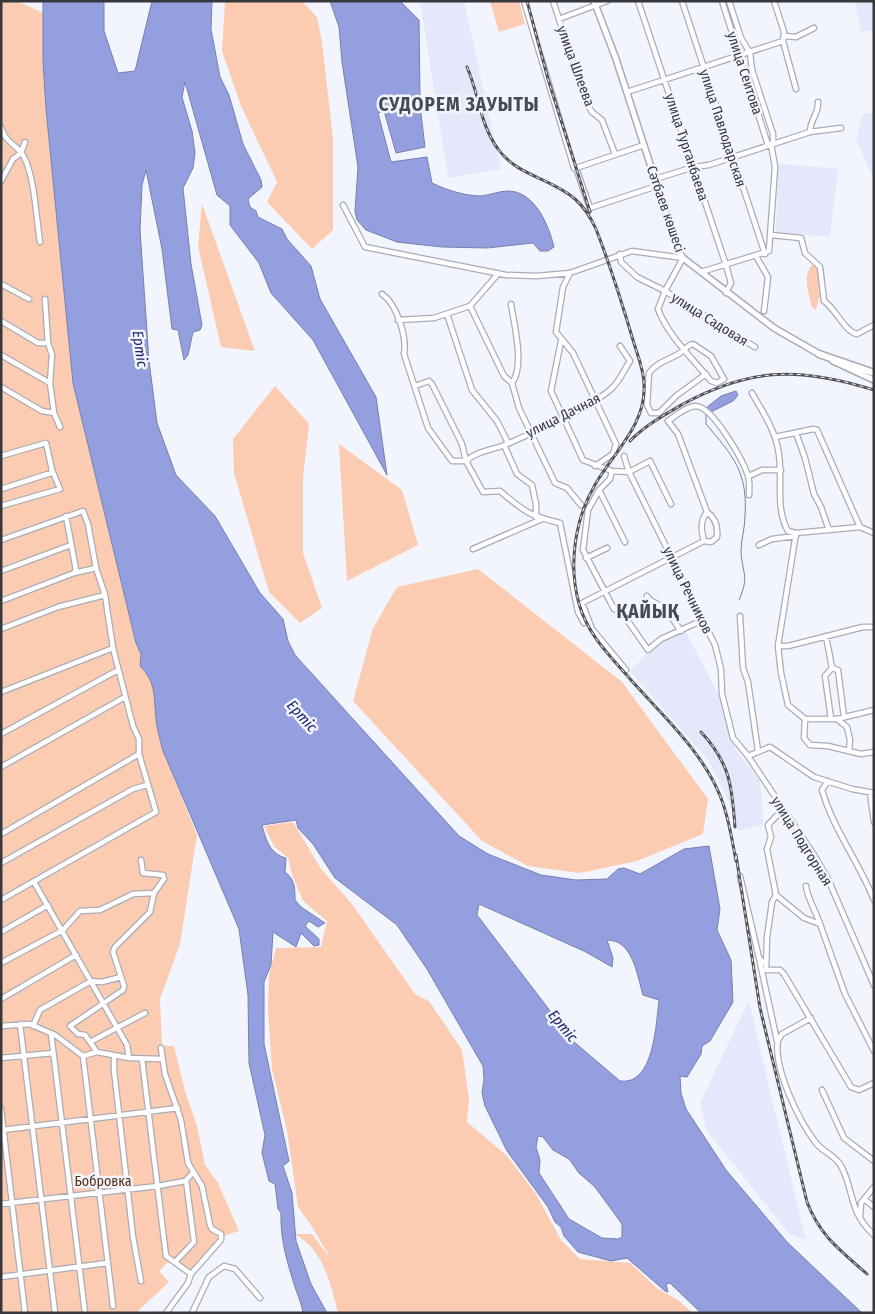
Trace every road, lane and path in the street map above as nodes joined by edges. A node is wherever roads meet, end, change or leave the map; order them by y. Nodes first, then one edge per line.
1 (524, 1) edge
2 (553, 1) edge
3 (607, 1) edge
4 (638, 1) edge
5 (682, 1) edge
6 (722, 1) edge
7 (729, 1) edge
8 (774, 1) edge
9 (594, 3) edge
10 (559, 19) junction
11 (814, 28) dead end
12 (784, 38) junction
13 (750, 52) junction
14 (739, 56) junction
15 (704, 67) junction
16 (665, 80) junction
17 (796, 89) dead end
18 (626, 92) junction
19 (818, 102) dead end
20 (1, 127) edge
21 (841, 128) dead end
22 (810, 132) junction
23 (25, 142) dead end
24 (771, 144) junction
25 (644, 145) junction
26 (21, 153) junction
27 (615, 154) junction
28 (733, 157) junction
29 (694, 167) junction
30 (576, 168) junction
31 (655, 179) junction
32 (1, 181) edge
33 (657, 186) junction
34 (343, 205) dead end
35 (772, 235) junction
36 (40, 242) dead end
37 (620, 254) junction
38 (764, 254) junction
39 (756, 256) junction
40 (683, 258) junction
41 (726, 265) junction
42 (701, 272) junction
43 (570, 273) junction
44 (498, 274) junction
45 (1, 284) edge
46 (665, 291) junction
47 (726, 292) junction
48 (382, 294) dead end
49 (29, 299) dead end
50 (45, 299) dead end
51 (511, 304) dead end
52 (470, 306) junction
53 (764, 311) dead end
54 (447, 314) junction
55 (398, 320) junction
56 (1, 321) edge
57 (874, 325) edge
58 (561, 341) junction
59 (48, 343) junction
60 (620, 346) dead end
61 (755, 348) dead end
62 (684, 349) junction
63 (1, 354) edge
64 (819, 354) junction
65 (874, 373) edge
66 (706, 374) junction
67 (874, 380) edge
68 (50, 383) junction
69 (512, 383) junction
70 (415, 386) junction
71 (1, 387) edge
72 (752, 393) dead end
73 (596, 401) junction
74 (54, 413) junction
75 (563, 416) junction
76 (60, 427) dead end
77 (531, 432) junction
78 (796, 433) junction
79 (775, 437) junction
80 (506, 444) junction
81 (1, 456) edge
82 (624, 456) dead end
83 (656, 458) dead end
84 (466, 461) junction
85 (650, 461) junction
86 (595, 466) junction
87 (52, 470) junction
88 (781, 470) junction
89 (612, 471) junction
90 (629, 472) junction
91 (749, 476) junction
92 (1, 489) edge
93 (599, 490) junction
94 (749, 495) dead end
95 (671, 504) dead end
96 (581, 505) dead end
97 (1, 506) edge
98 (707, 512) junction
99 (66, 516) junction
100 (536, 516) junction
101 (542, 518) junction
102 (860, 527) junction
103 (829, 530) junction
104 (874, 533) edge
105 (796, 534) junction
106 (1, 540) edge
107 (704, 541) junction
108 (625, 542) dead end
109 (70, 545) junction
110 (759, 545) dead end
111 (607, 548) dead end
112 (473, 549) dead end
113 (672, 557) junction
114 (586, 558) junction
115 (96, 568) junction
116 (1, 570) edge
117 (74, 573) junction
118 (603, 590) junction
119 (105, 596) junction
120 (647, 596) dead end
121 (1, 601) edge
122 (740, 616) dead end
123 (703, 620) junction
124 (584, 623) dead end
125 (874, 627) edge
126 (1, 629) edge
127 (681, 631) junction
128 (826, 636) junction
129 (778, 646) junction
130 (113, 648) junction
131 (832, 668) junction
132 (118, 670) junction
133 (626, 670) dead end
134 (1, 692) edge
135 (125, 697) junction
136 (874, 710) edge
137 (844, 717) junction
138 (805, 719) junction
139 (834, 719) junction
140 (1, 734) edge
141 (758, 751) junction
142 (849, 751) junction
143 (874, 752) edge
144 (140, 754) junction
145 (748, 756) junction
146 (1, 767) edge
147 (828, 781) junction
148 (147, 785) junction
149 (872, 793) edge
150 (783, 809) junction
151 (874, 822) edge
152 (1, 834) edge
153 (141, 860) dead end
154 (1, 863) edge
155 (740, 876) dead end
156 (34, 882) junction
157 (806, 886) dead end
158 (154, 893) junction
159 (776, 895) junction
160 (1, 900) edge
161 (874, 900) edge
162 (48, 905) junction
163 (820, 924) junction
164 (63, 930) junction
165 (1, 932) edge
166 (76, 954) junction
167 (759, 958) junction
168 (1, 963) edge
169 (765, 964) junction
170 (120, 978) junction
171 (91, 981) junction
172 (874, 985) edge
173 (1, 998) edge
174 (104, 1003) junction
175 (146, 1013) dead end
176 (811, 1018) junction
177 (20, 1024) junction
178 (1, 1026) edge
179 (33, 1026) junction
180 (118, 1028) junction
181 (51, 1033) junction
182 (90, 1042) junction
183 (777, 1042) junction
184 (161, 1048) dead end
185 (874, 1051) edge
186 (97, 1052) junction
187 (53, 1053) junction
188 (24, 1056) junction
189 (83, 1056) junction
190 (114, 1056) junction
191 (1, 1058) edge
192 (129, 1058) junction
193 (142, 1059) junction
194 (162, 1059) junction
195 (874, 1082) edge
196 (822, 1090) dead end
197 (178, 1108) junction
198 (1, 1109) edge
199 (149, 1112) junction
200 (119, 1117) junction
201 (90, 1120) junction
202 (61, 1123) junction
203 (33, 1127) junction
204 (2, 1130) edge
205 (874, 1161) edge
206 (193, 1173) junction
207 (186, 1180) junction
208 (158, 1186) junction
209 (874, 1187) edge
210 (128, 1189) junction
211 (99, 1193) junction
212 (70, 1196) junction
213 (42, 1199) junction
214 (864, 1199) junction
215 (12, 1202) junction
216 (1, 1204) edge
217 (874, 1207) edge
218 (860, 1218) junction
219 (874, 1234) edge
220 (107, 1262) junction
221 (175, 1262) junction
222 (79, 1266) junction
223 (50, 1270) junction
224 (21, 1274) junction
225 (191, 1274) junction
226 (1, 1277) edge
227 (141, 1281) dead end
228 (260, 1298) dead end
229 (113, 1306) dead end
230 (195, 1312) edge
231 (25, 1313) edge
232 (55, 1313) edge
233 (84, 1313) edge
234 (166, 1313) edge

1 - 30 street
2 - 10 street, улица Шлеева
3 - 9 street
4 - 16 street, улица Турганбаева
5 - 15 street, улица Павлодарская
6 - 14 street, улица Сеитова
7 - 13 street, улица Сеитова
8 - 12 street
9 - 10 street
9 - 18 main road, Сәтбаев көшесі
10 - 27 street, улица Шлеева
11 - 12 street
12 - 13 street
12 - 17 street
13 - 14 street
13 - 24 street, улица Сеитова
14 - 15 street
14 - 24 street, улица Сеитова
15 - 16 street
15 - 28 street, улица Павлодарская
16 - 18 street
16 - 29 street, улица Турганбаева
18 - 25 main road, Сәтбаев көшесі
19 - 22 street
20 - 26 street
21 - 22 street
22 - 24 street
23 - 26 street
24 - 28 street
24 - 35 street, улица Сеитова
25 - 27 street
25 - 31 main road, Сәтбаев көшесі
26 - 32 street
26 - 36 street
27 - 30 street
28 - 29 street
28 - 38 street, улица Павлодарская
29 - 31 street
29 - 41 street, улица Турганбаева
30 - 33 street
31 - 33 main road, Сәтбаев көшесі
33 - 40 main road, Сәтбаев көшесі
34 - 44 street
35 - 38 street, улица Сеитова
35 - 57 street
37 - 40 street
37 - 43 street
37 - 46 street, улица Садовая
38 - 39 street
39 - 41 street
39 - 53 street
40 - 42 main road, Сәтбаев көшесі
40 - 46 street, улица Садовая
41 - 42 street
41 - 47 street, улица Турганбаева
42 - 47 main road, Сәтбаев көшесі
43 - 44 street
43 - 58 street
44 - 52 street
45 - 49 street
46 - 61 street, улица Садовая
46 - 62 street
47 - 64 main road, Сәтбаев көшесі
48 - 55 street
50 - 59 street
51 - 69 street
52 - 54 street
52 - 69 street
54 - 55 street
54 - 80 street
55 - 70 street
56 - 59 street
58 - 73 street
58 - 75 street
59 - 68 street
60 - 73 street, улица Дачная
62 - 66 street
62 - 66 street
62 - 66 street
63 - 68 street
64 - 65 highway
64 - 67 main road, Сәтбаев көшесі
68 - 74 street
69 - 77 street
70 - 84 street
70 - 84 street
71 - 74 street
72 - 79 street
73 - 75 street, улица Дачная
73 - 86 street
74 - 76 street
75 - 77 street, улица Дачная
75 - 86 street
77 - 80 street, улица Дачная
77 - 96 street
78 - 79 street
78 - 102 street
78 - 103 street
79 - 88 street
80 - 84 street, улица Дачная
80 - 100 street
81 - 87 street
82 - 90 street, улица Речников
83 - 85 street
84 - 100 street
85 - 90 street
85 - 95 street
86 - 89 street
87 - 92 street
87 - 97 street
88 - 91 street
88 - 105 street
89 - 90 street
89 - 93 street
90 - 113 street, улица Речников
91 - 94 street
91 - 98 street
93 - 108 street
93 - 114 street
98 - 107 street
98 - 107 street
99 - 106 street
99 - 109 street
99 - 115 street
100 - 101 street
101 - 112 street
101 - 124 street
102 - 103 street
102 - 104 street
103 - 105 street
105 - 110 street
105 - 129 street
107 - 113 street
109 - 116 street
109 - 117 street
111 - 114 street
113 - 118 street
113 - 123 street, улица Речников
114 - 118 street
115 - 117 street
115 - 119 street
117 - 121 street
118 - 127 street
118 - 133 street
119 - 126 street
119 - 130 street
120 - 127 street
122 - 141 street
123 - 127 street
123 - 145 street, улица Речников
125 - 128 street
128 - 129 street
128 - 131 street
129 - 138 street
130 - 132 street
130 - 134 street
131 - 137 street
131 - 139 street
132 - 135 street
132 - 140 street
135 - 144 street
135 - 146 street
136 - 137 street
137 - 139 street
138 - 139 street
138 - 142 street
139 - 142 street
141 - 145 street
141 - 147 street
142 - 143 street
144 - 148 street
144 - 152 street
145 - 150 street, улица Подгорная
147 - 149 street
147 - 161 street
148 - 154 street
148 - 156 street
149 - 151 street
150 - 159 street
150 - 172 street, улица Подгорная
153 - 158 street
155 - 167 street
156 - 160 street
156 - 162 street
157 - 163 street
158 - 164 street
158 - 170 street
159 - 163 street
159 - 169 street
162 - 164 street
162 - 165 street
163 - 185 street
164 - 166 street
164 - 168 street
166 - 171 street
166 - 173 street
167 - 169 street
167 - 183 street
169 - 176 street
170 - 171 street
170 - 174 street
171 - 174 street
171 - 179 street
174 - 180 street
174 - 182 street
175 - 180 street
176 - 183 street
176 - 195 street
177 - 178 street
177 - 179 street
177 - 188 street
179 - 181 street
180 - 182 street
180 - 192 street
181 - 187 street
181 - 189 street
182 - 186 street
183 - 218 street
184 - 194 street
186 - 189 street
186 - 190 street
187 - 188 street
187 - 202 street
188 - 191 street
188 - 203 street
189 - 201 street
190 - 192 street
190 - 200 street
192 - 193 street
193 - 194 street
193 - 199 street
194 - 197 street
196 - 205 street
197 - 199 street
197 - 206 street
198 - 204 street
199 - 200 street
199 - 208 street
200 - 201 street
200 - 210 street
201 - 202 street
201 - 211 street
202 - 203 street
202 - 212 street
203 - 204 street
203 - 213 street
204 - 215 street
206 - 207 street
206 - 225 street
207 - 208 street
207 - 221 street
208 - 210 street
208 - 221 street
209 - 214 street
210 - 211 street
210 - 227 street
211 - 212 street
211 - 220 street
212 - 213 street
212 - 222 street
213 - 215 street
213 - 223 street
214 - 217 street
214 - 218 street
215 - 216 street
215 - 224 street
218 - 219 street
220 - 222 street
220 - 229 street
221 - 225 street
222 - 223 street
222 - 233 street
223 - 224 street
223 - 232 street
224 - 226 street
224 - 231 street
225 - 234 street
228 - 230 street

